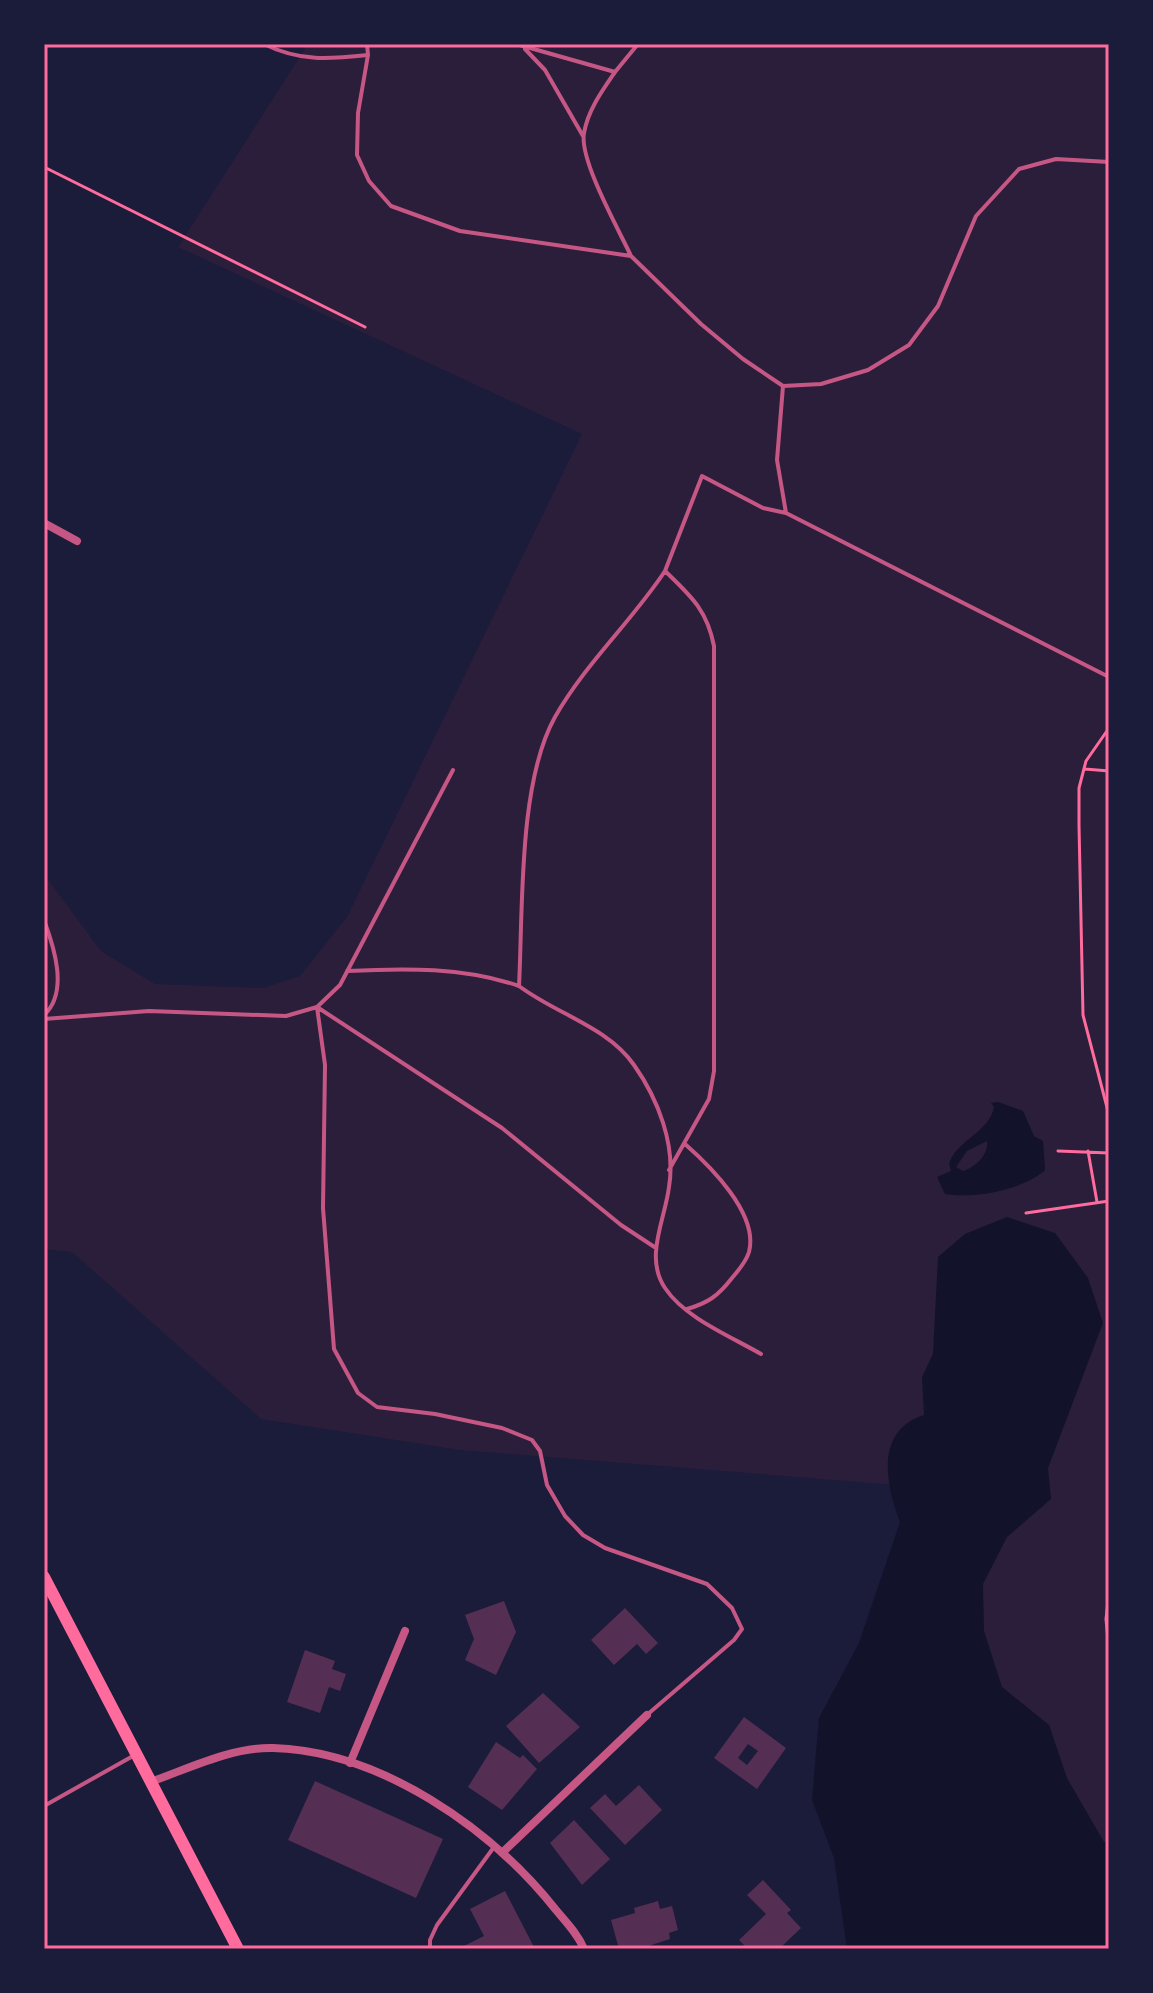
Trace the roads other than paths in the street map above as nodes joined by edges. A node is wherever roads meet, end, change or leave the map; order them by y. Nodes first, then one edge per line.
1 (264, 44) edge
2 (367, 44) edge
3 (516, 44) edge
4 (638, 44) edge
5 (524, 48) junction
6 (368, 55) junction
7 (615, 72) junction
8 (583, 136) junction
9 (1109, 162) edge
10 (631, 256) junction
11 (783, 386) junction
12 (786, 513) junction
13 (44, 523) edge
14 (77, 541) dead end
15 (665, 571) junction
16 (1109, 677) edge
17 (453, 770) dead end
18 (44, 920) edge
19 (347, 971) junction
20 (519, 986) junction
21 (317, 1007) junction
22 (44, 1017) edge
23 (684, 1144) junction
24 (669, 1170) junction
25 (656, 1248) junction
26 (687, 1309) junction
27 (761, 1354) dead end
28 (44, 1577) edge
29 (405, 1631) dead end
30 (647, 1715) joint
31 (135, 1755) junction
32 (350, 1763) junction
33 (149, 1783) junction
34 (44, 1806) edge
35 (498, 1850) junction
36 (238, 1949) edge
37 (430, 1949) edge
38 (584, 1949) edge

1 - 6 lane
2 - 6 lane
3 - 5 lane
4 - 7 lane
5 - 7 lane
5 - 8 lane
6 - 10 lane
7 - 8 lane
8 - 10 lane
9 - 11 lane
10 - 11 lane
11 - 12 lane
12 - 15 lane
12 - 16 lane
13 - 14 street
15 - 20 lane
15 - 23 lane
17 - 19 lane
18 - 22 lane
19 - 20 lane
19 - 21 lane
20 - 24 lane
21 - 22 lane
21 - 25 lane
21 - 30 lane
23 - 24 lane
23 - 26 lane
24 - 25 lane
25 - 26 lane
26 - 27 lane
28 - 31 main road
29 - 32 street
30 - 35 street
31 - 33 main road
31 - 34 lane
32 - 33 street
32 - 35 street
33 - 36 main road
35 - 37 lane
35 - 38 street

